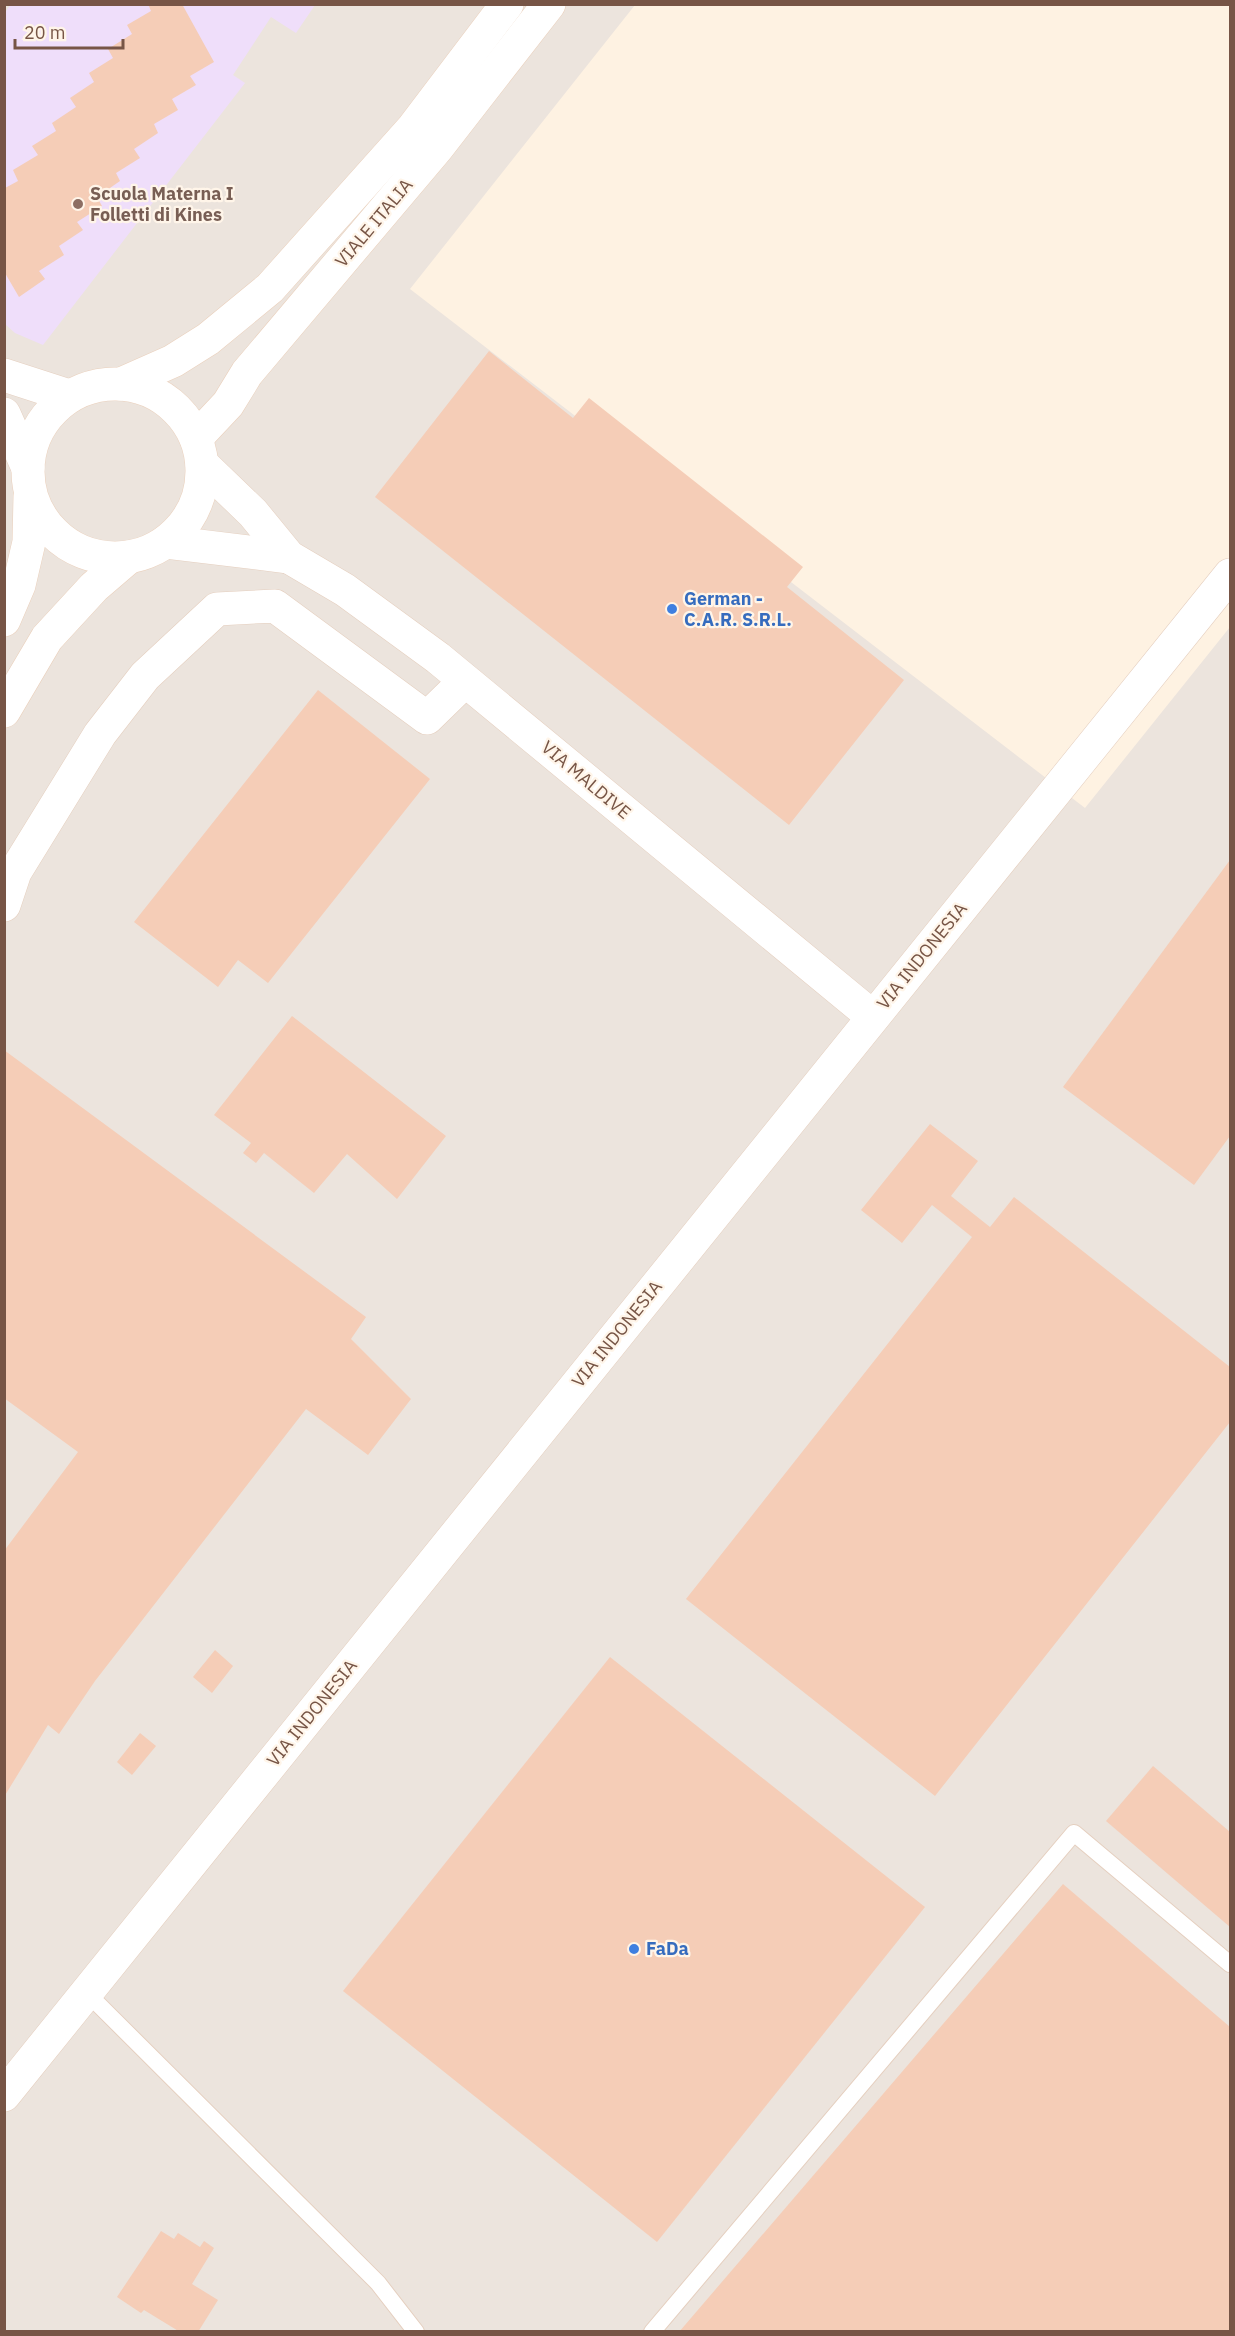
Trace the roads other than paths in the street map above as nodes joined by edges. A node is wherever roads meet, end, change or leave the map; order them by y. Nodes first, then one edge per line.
1 (507, 4) edge
2 (549, 4) edge
3 (4, 375) edge
4 (121, 384) junction
5 (69, 396) junction
6 (4, 414) edge
7 (199, 451) junction
8 (29, 481) junction
9 (166, 542) junction
10 (129, 557) junction
11 (289, 557) junction
12 (1230, 575) edge
13 (4, 620) edge
14 (465, 681) junction
15 (4, 711) edge
16 (4, 905) edge
17 (873, 1017) junction
18 (1230, 1964) edge
19 (87, 1994) junction
20 (4, 2095) edge
21 (416, 2331) edge
22 (652, 2331) edge

1 - 4 street, VIALE ITALIA
2 - 7 street, VIALE ITALIA
3 - 5 street
4 - 5 street
4 - 7 street
5 - 8 street
6 - 8 street
7 - 9 street
7 - 11 street, VIA MALDIVE
8 - 10 street
8 - 13 street
9 - 10 street
9 - 11 street, VIA MALDIVE
10 - 15 street
11 - 14 street, VIA MALDIVE
12 - 17 street, VIA INDONESIA
14 - 16 street
14 - 17 street, VIA MALDIVE
17 - 19 street, VIA INDONESIA
18 - 22 lane
19 - 20 street, VIA INDONESIA
19 - 21 lane

